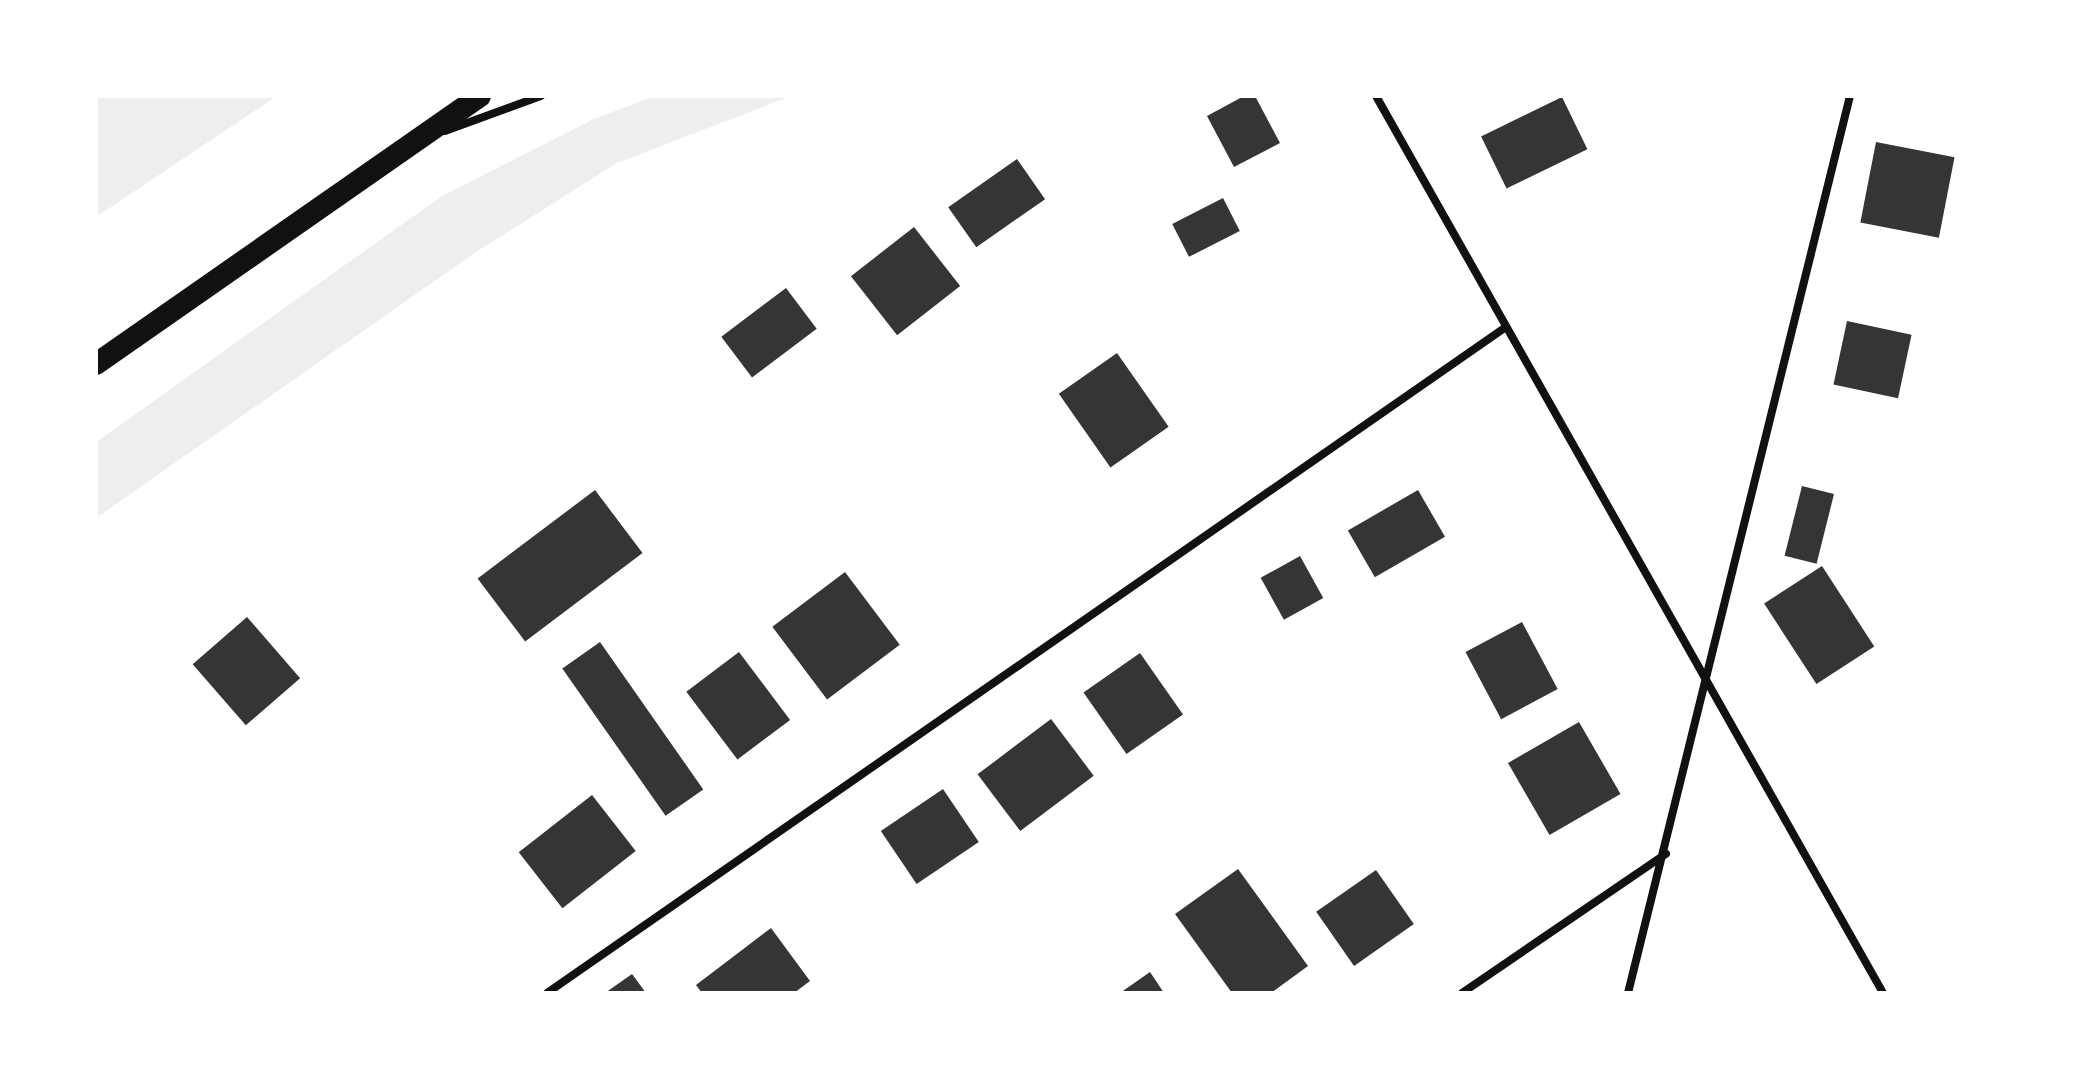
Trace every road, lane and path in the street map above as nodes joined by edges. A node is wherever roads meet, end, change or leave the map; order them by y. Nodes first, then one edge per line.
1 (480, 96) edge
2 (541, 96) edge
3 (1376, 96) edge
4 (1850, 96) edge
5 (414, 142) junction
6 (1503, 329) junction
7 (96, 364) edge
8 (1703, 675) junction
9 (1666, 854) junction
10 (547, 993) edge
11 (1462, 993) edge
12 (1628, 993) edge
13 (1883, 993) edge

1 - 5 highway
2 - 5 street
3 - 6 street
4 - 8 street
5 - 7 highway
6 - 8 street
6 - 10 street
8 - 9 street
8 - 13 street
9 - 11 street
9 - 12 street

